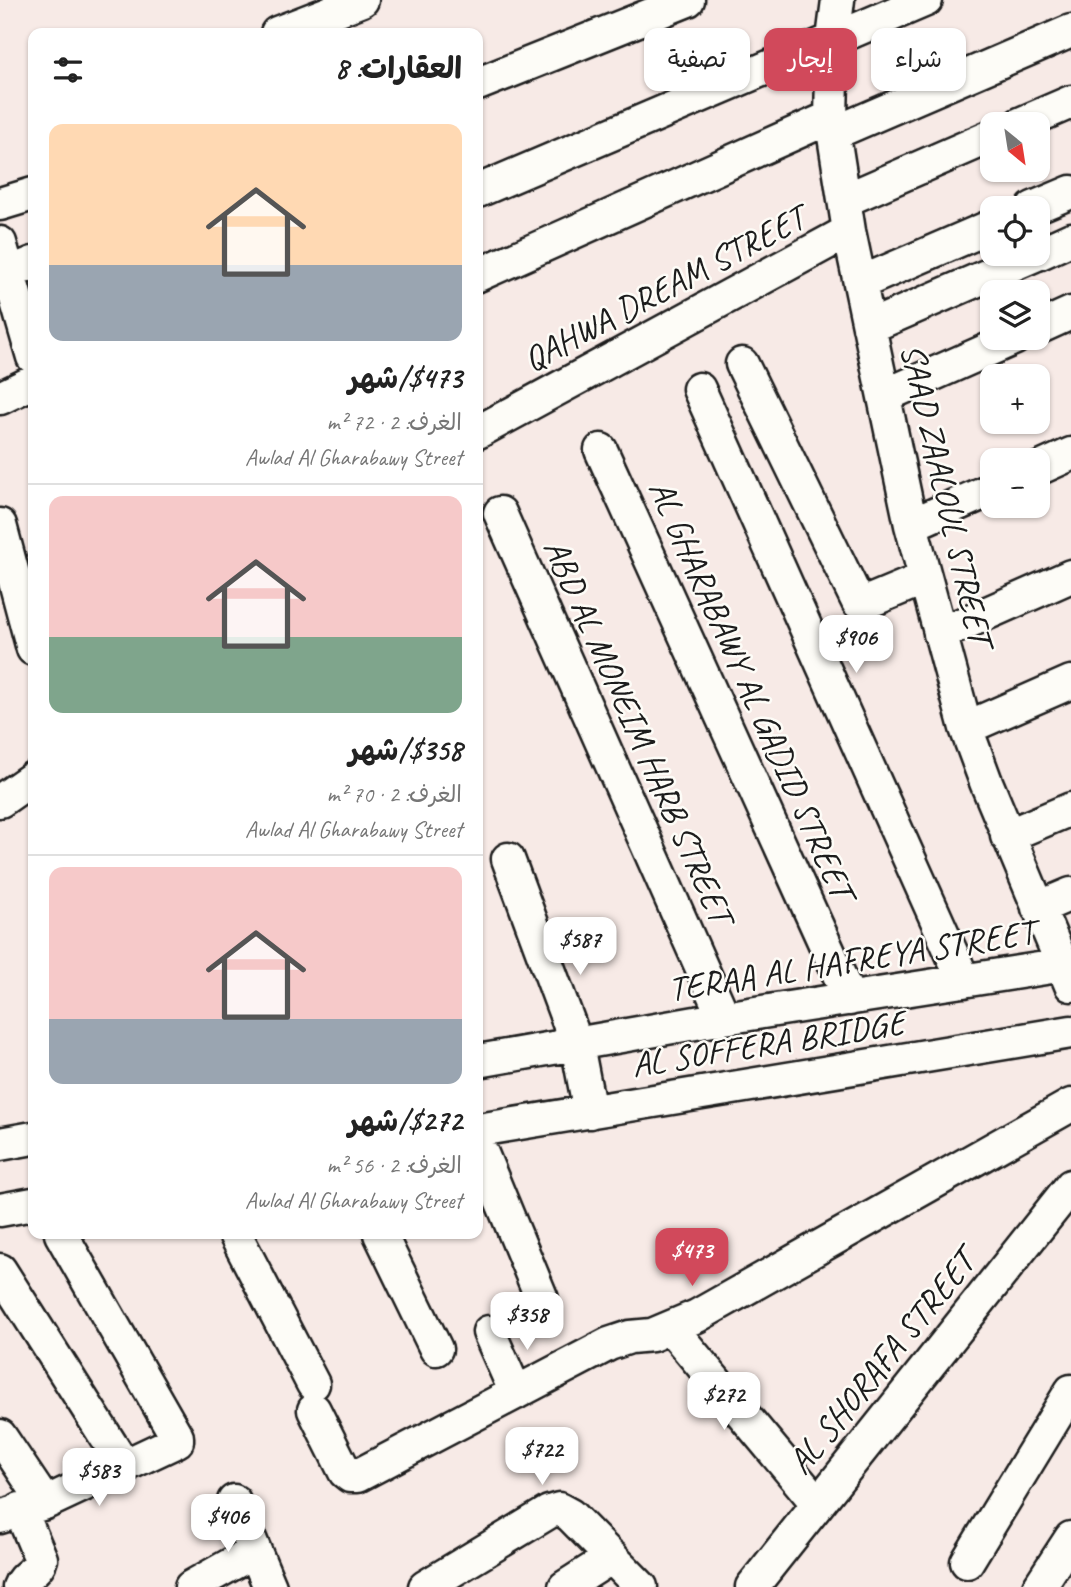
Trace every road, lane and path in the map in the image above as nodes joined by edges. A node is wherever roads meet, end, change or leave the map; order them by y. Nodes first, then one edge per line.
1 (362, 0) edge
2 (688, 0) edge
3 (838, 0) edge
4 (926, 0) edge
5 (290, 28) edge
6 (834, 28) edge
7 (857, 29) edge
8 (1071, 31) edge
9 (764, 69) edge
10 (483, 82) edge
11 (833, 91) edge
12 (1071, 102) edge
13 (1048, 112) edge
14 (833, 125) junction
15 (980, 141) edge
16 (483, 189) edge
17 (1071, 192) edge
18 (28, 196) edge
19 (845, 200) junction
20 (1050, 201) edge
21 (0, 204) edge
22 (849, 231) junction
23 (980, 231) edge
24 (1071, 239) edge
25 (1050, 249) edge
26 (10, 264) edge
27 (1010, 266) edge
28 (483, 273) edge
29 (860, 283) junction
30 (1071, 313) edge
31 (1050, 323) edge
32 (869, 327) junction
33 (28, 337) edge
34 (988, 350) edge
35 (742, 364) dead end
36 (28, 384) edge
37 (699, 389) dead end
38 (884, 396) junction
39 (0, 398) edge
40 (483, 429) edge
41 (601, 450) dead end
42 (1071, 454) edge
43 (1050, 464) edge
44 (980, 494) edge
45 (500, 513) dead end
46 (0, 525) edge
47 (911, 526) junction
48 (1071, 576) edge
49 (925, 578) junction
50 (28, 630) edge
51 (940, 634) junction
52 (1071, 682) edge
53 (966, 728) junction
54 (28, 781) edge
55 (0, 801) edge
56 (1071, 808) edge
57 (1007, 836) junction
58 (508, 859) dead end
59 (1071, 894) edge
60 (1038, 908) junction
61 (1069, 972) edge
62 (964, 981) junction
63 (850, 999) junction
64 (724, 1018) junction
65 (1071, 1032) edge
66 (577, 1045) junction
67 (483, 1060) edge
68 (1071, 1105) edge
69 (590, 1112) junction
70 (483, 1129) edge
71 (28, 1139) edge
72 (0, 1144) edge
73 (483, 1156) edge
74 (1071, 1186) edge
75 (28, 1205) edge
76 (0, 1210) edge
77 (64, 1239) edge
78 (237, 1239) edge
79 (382, 1239) edge
80 (0, 1270) edge
81 (542, 1299) dead end
82 (671, 1328) junction
83 (489, 1332) dead end
84 (436, 1349) dead end
85 (1071, 1391) edge
86 (516, 1393) junction
87 (0, 1436) edge
88 (125, 1467) junction
89 (234, 1501) dead end
90 (817, 1503) junction
91 (21, 1509) edge
92 (1071, 1538) edge
93 (255, 1551) junction
94 (612, 1558) junction
95 (967, 1562) dead end
96 (19, 1587) edge
97 (191, 1587) edge
98 (270, 1587) edge
99 (425, 1587) edge
100 (565, 1587) edge
101 (641, 1587) edge
102 (752, 1587) edge
103 (1039, 1587) edge

1 - 5 street
2 - 10 street
3 - 6 street, SAAD ZAALOUL STREET
4 - 7 street
8 - 14 street
9 - 16 street
11 - 14 street, SAAD ZAALOUL STREET
12 - 13 street
14 - 19 street, SAAD ZAALOUL STREET
14 - 28 street
15 - 19 street
17 - 20 street
18 - 21 street
19 - 22 street, SAAD ZAALOUL STREET
22 - 29 street, SAAD ZAALOUL STREET
22 - 40 street, QAHWA DREAM STREET
23 - 29 street
24 - 25 street
26 - 33 street
27 - 32 street
29 - 32 street, SAAD ZAALOUL STREET
30 - 31 street
32 - 38 street, SAAD ZAALOUL STREET
34 - 38 street
35 - 49 street
36 - 39 street
37 - 62 street
38 - 47 street, SAAD ZAALOUL STREET
41 - 63 street, AL GHARABAWY AL GADID STREET
42 - 43 street
44 - 47 street
45 - 64 street, ABD AL MONEIM HARB STREET
46 - 50 street
47 - 49 street, SAAD ZAALOUL STREET
48 - 51 street
49 - 51 street, SAAD ZAALOUL STREET
51 - 53 street, SAAD ZAALOUL STREET
52 - 53 street
53 - 57 street, SAAD ZAALOUL STREET
54 - 55 street
56 - 57 street
57 - 60 street, SAAD ZAALOUL STREET
58 - 66 street
59 - 60 street
60 - 61 street, SAAD ZAALOUL STREET
61 - 62 street, TERAA AL HAFREYA STREET
62 - 63 street, TERAA AL HAFREYA STREET
63 - 64 street, TERAA AL HAFREYA STREET
64 - 66 street, TERAA AL HAFREYA STREET
65 - 69 street, AL SOFFERA BRIDGE
66 - 67 street, TERAA AL HAFREYA STREET
66 - 69 street
68 - 82 street
69 - 70 street, AL SOFFERA BRIDGE
71 - 72 street
73 - 81 street
74 - 90 street, AL SHORAFA STREET
75 - 76 street
77 - 88 street
78 - 86 street
79 - 84 street
80 - 88 street
82 - 86 street
82 - 90 street
83 - 86 street
85 - 95 street
87 - 91 street
88 - 91 street
89 - 93 street
90 - 102 street, AL SHORAFA STREET
91 - 96 street
92 - 103 street
93 - 97 street
93 - 98 street
94 - 99 street
94 - 100 street
94 - 101 street

